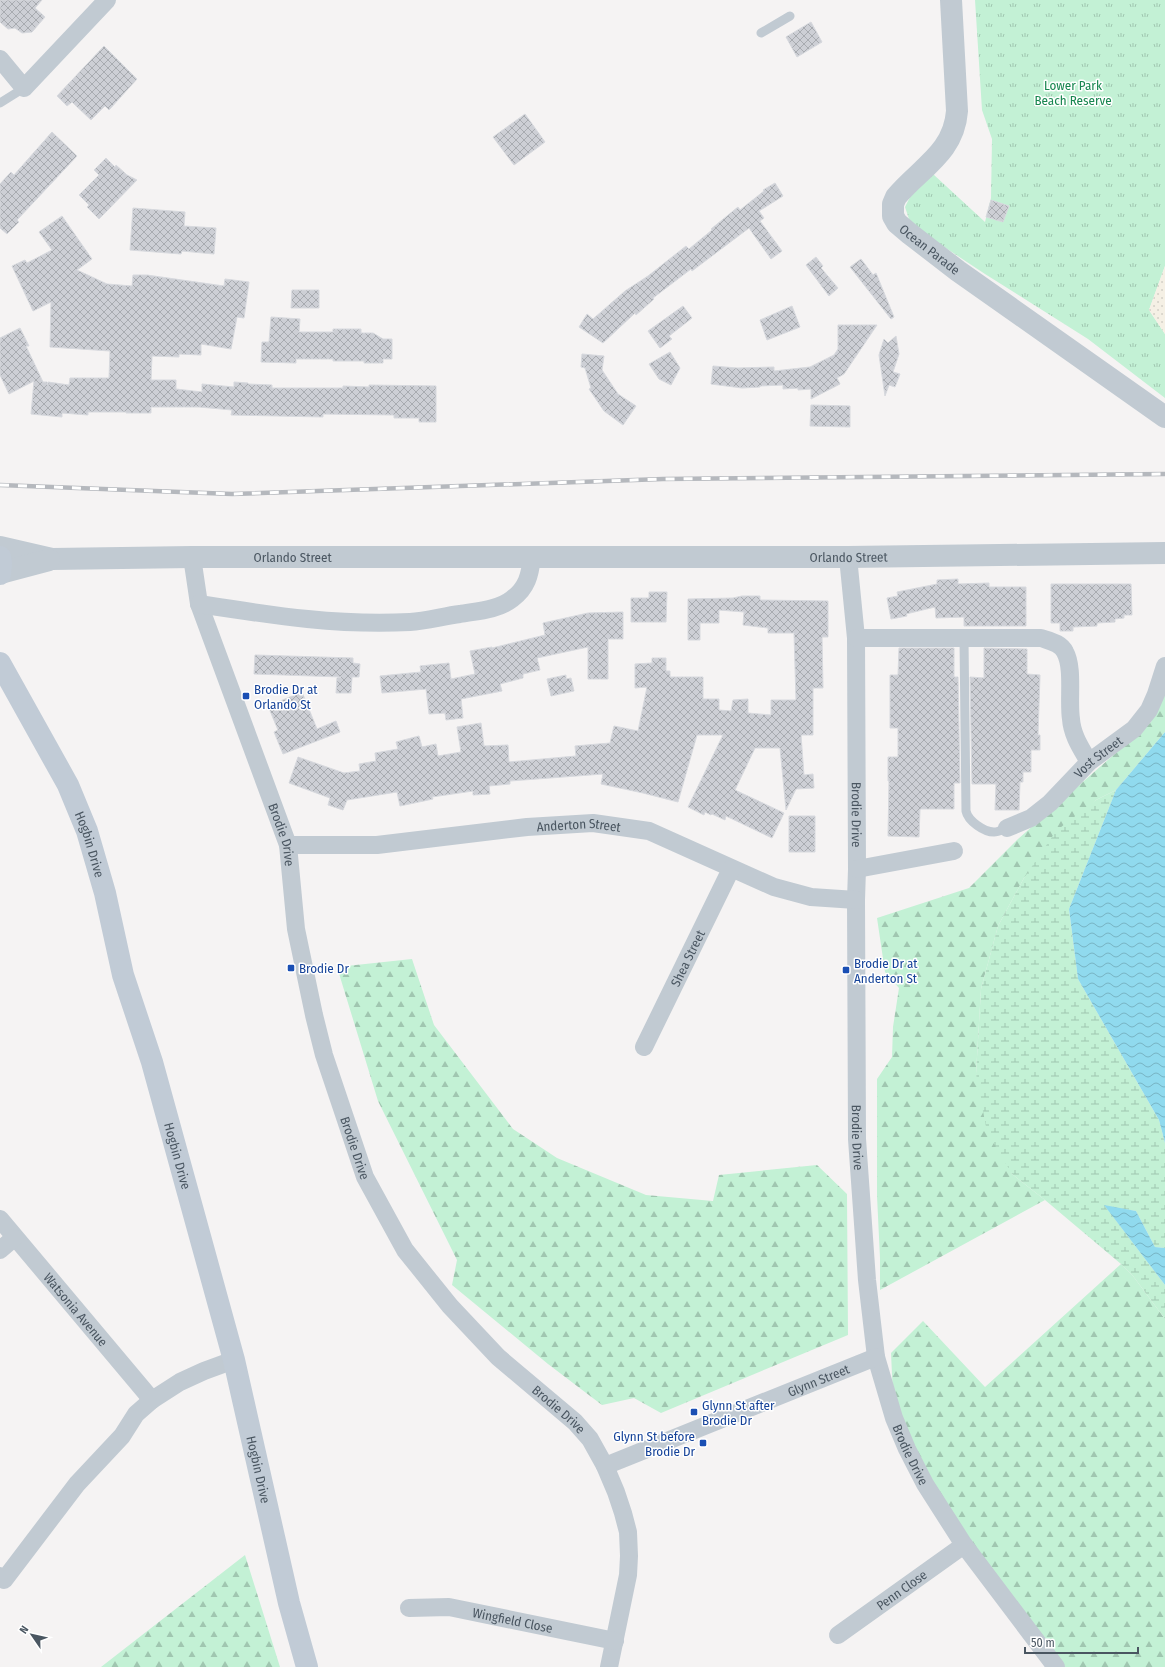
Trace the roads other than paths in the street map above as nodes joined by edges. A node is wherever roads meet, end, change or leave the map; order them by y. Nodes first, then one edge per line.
1 (107, 0) edge
2 (951, 0) edge
3 (790, 16) dead end
4 (761, 33) dead end
5 (0, 59) edge
6 (24, 88) junction
7 (0, 103) edge
8 (1165, 417) edge
9 (0, 547) edge
10 (1161, 550) edge
11 (0, 557) edge
12 (192, 557) junction
13 (532, 557) junction
14 (848, 557) junction
15 (52, 559) junction
16 (0, 573) edge
17 (199, 604) junction
18 (856, 638) junction
19 (964, 639) junction
20 (0, 663) edge
21 (1165, 666) edge
22 (1089, 762) junction
23 (1007, 828) joint
24 (288, 845) junction
25 (954, 851) dead end
26 (731, 869) junction
27 (857, 869) junction
28 (856, 900) junction
29 (644, 1048) dead end
30 (0, 1219) edge
31 (14, 1238) junction
32 (0, 1250) edge
33 (876, 1357) junction
34 (234, 1360) junction
35 (152, 1400) junction
36 (605, 1466) junction
37 (964, 1545) junction
38 (2, 1578) edge
39 (409, 1608) dead end
40 (838, 1634) dead end
41 (615, 1641) junction
42 (307, 1667) edge
43 (609, 1667) edge
44 (1056, 1667) edge

1 - 6 street
2 - 8 street, Ocean Parade
3 - 4 lane
5 - 6 street
6 - 7 lane
9 - 15 street, Orlando Street
10 - 14 street, Orlando Street
11 - 16 main road
12 - 13 street, Orlando Street
12 - 15 street, Orlando Street
12 - 17 street, Brodie Drive
13 - 14 street, Orlando Street
13 - 17 street
14 - 18 street, Brodie Drive
15 - 16 street, Orlando Street
17 - 24 street, Brodie Drive
18 - 19 street
18 - 27 street, Brodie Drive
19 - 22 street
19 - 23 lane
20 - 34 main road, Hogbin Drive
21 - 22 street, Vost Street
22 - 23 street, Vost Street
24 - 26 street, Anderton Street
24 - 36 street, Brodie Drive
25 - 27 street
26 - 28 street, Anderton Street
26 - 29 street, Shea Street
27 - 28 street, Brodie Drive
28 - 33 street, Brodie Drive
30 - 31 street, Watsonia Avenue
31 - 32 street
31 - 35 street, Watsonia Avenue
33 - 36 street, Glynn Street
33 - 37 street, Brodie Drive
34 - 35 street
34 - 42 main road, Hogbin Drive
35 - 38 street
36 - 41 street, Brodie Drive
37 - 40 street, Penn Close
37 - 44 street, Brodie Drive
39 - 41 street, Wingfield Close
41 - 43 street, Brodie Drive

